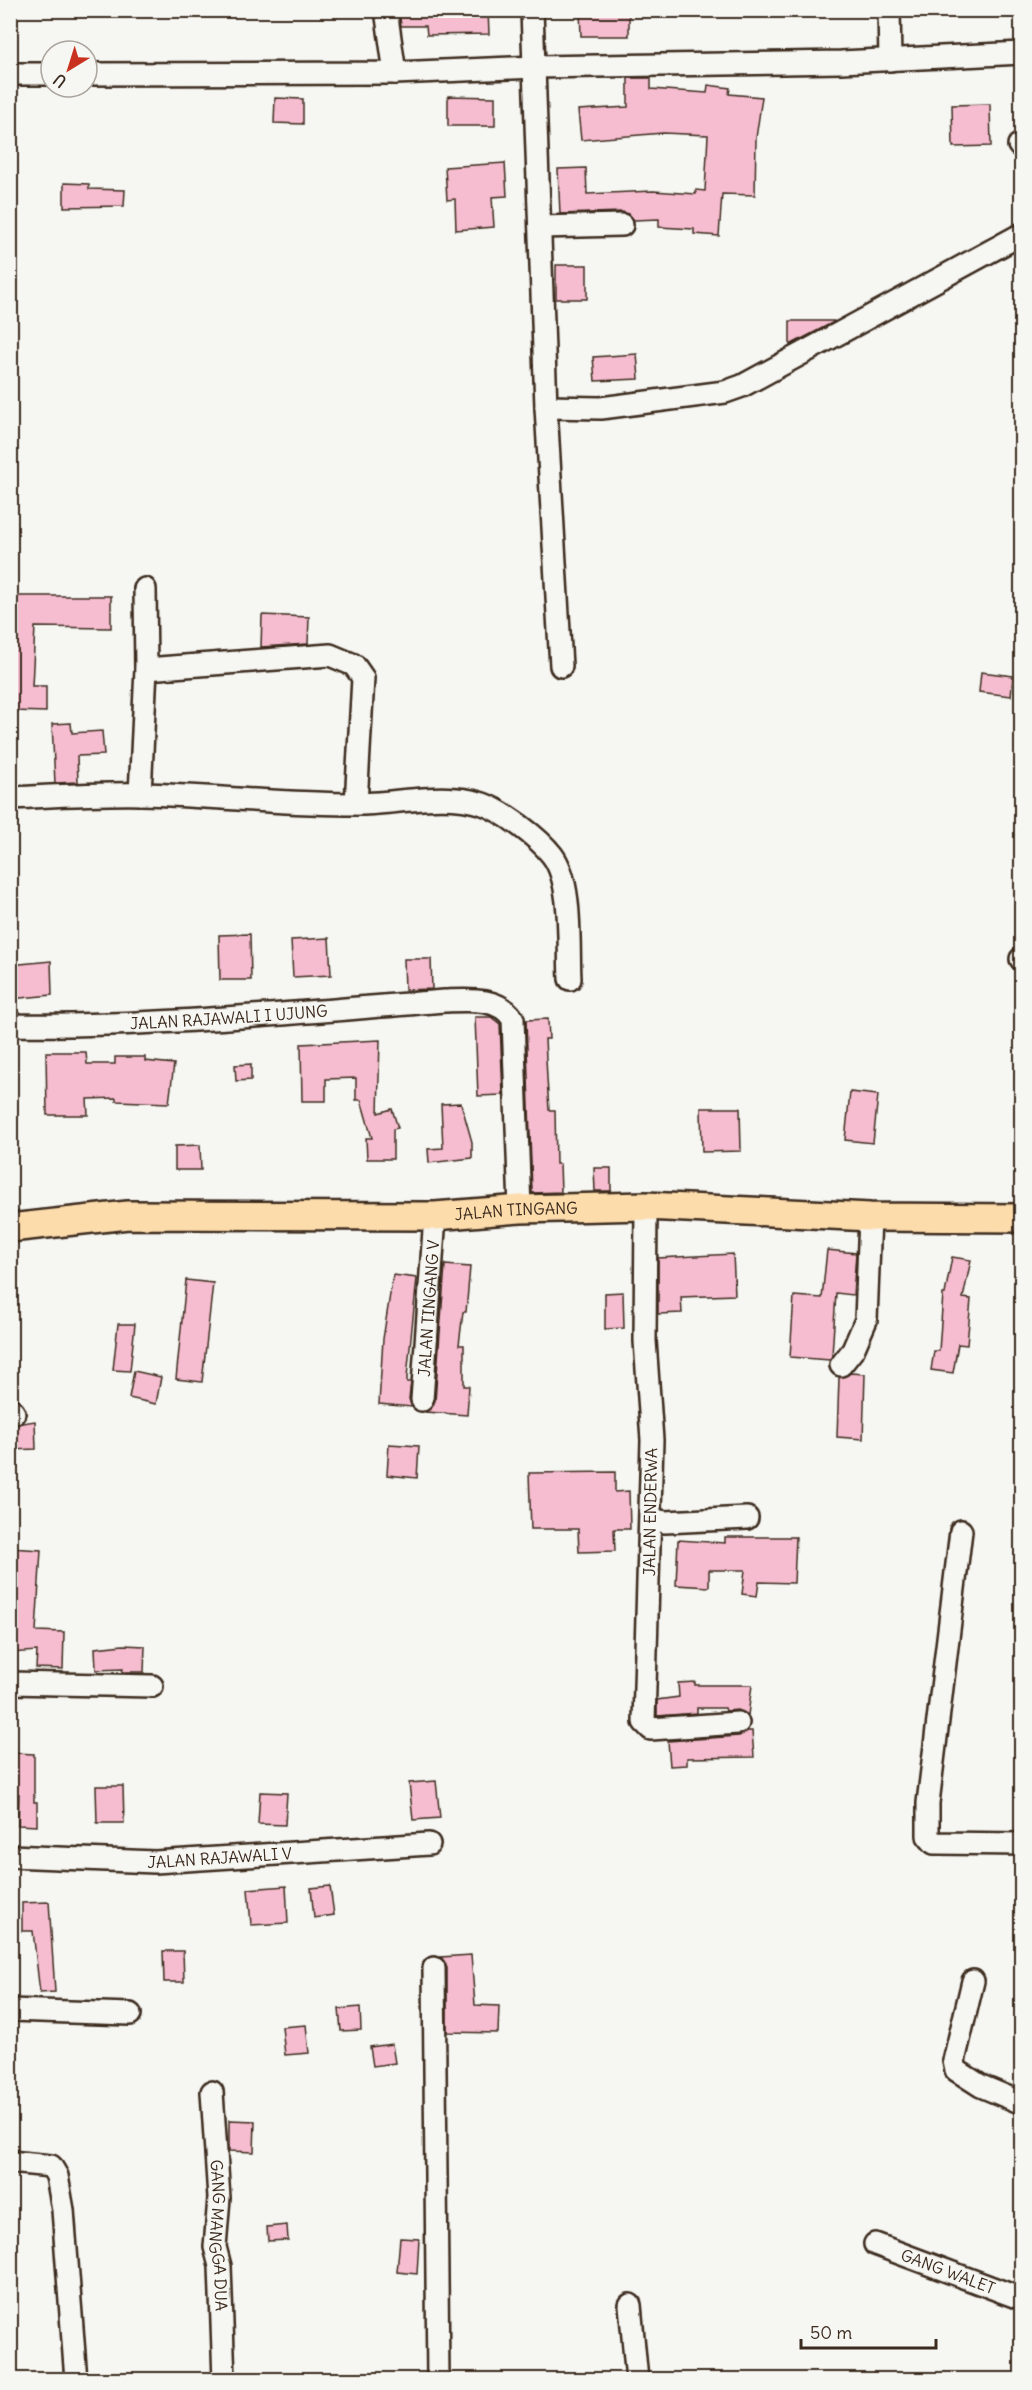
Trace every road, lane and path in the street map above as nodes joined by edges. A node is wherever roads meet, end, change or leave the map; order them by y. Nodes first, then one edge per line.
1 (386, 10) edge
2 (532, 10) edge
3 (889, 10) edge
4 (1022, 53) edge
5 (890, 60) junction
6 (535, 67) junction
7 (395, 73) junction
8 (10, 74) edge
9 (39, 74) edge
10 (99, 74) edge
11 (622, 225) dead end
12 (540, 227) junction
13 (1022, 234) edge
14 (546, 407) junction
15 (145, 589) dead end
16 (561, 666) dead end
17 (146, 669) junction
18 (140, 794) junction
19 (10, 798) edge
20 (356, 804) junction
21 (570, 979) dead end
22 (10, 1025) edge
23 (646, 1206) junction
24 (520, 1209) junction
25 (435, 1216) junction
26 (870, 1217) junction
27 (1022, 1218) edge
28 (10, 1228) edge
29 (841, 1365) dead end
30 (422, 1400) dead end
31 (747, 1518) dead end
32 (651, 1519) junction
33 (961, 1531) dead end
34 (10, 1683) edge
35 (152, 1686) dead end
36 (738, 1723) dead end
37 (429, 1844) dead end
38 (1022, 1844) edge
39 (10, 1856) edge
40 (434, 1968) dead end
41 (973, 1981) dead end
42 (10, 2010) edge
43 (130, 2014) dead end
44 (212, 2092) dead end
45 (1022, 2103) edge
46 (10, 2162) edge
47 (875, 2244) dead end
48 (1022, 2298) edge
49 (630, 2306) dead end
50 (76, 2379) edge
51 (224, 2379) edge
52 (438, 2379) edge
53 (637, 2379) edge

1 - 7 street
2 - 6 street
3 - 5 street
4 - 5 street
5 - 6 street
6 - 7 street
6 - 12 street
7 - 10 street
8 - 9 street
11 - 12 street
12 - 14 street
13 - 14 street
14 - 16 street
15 - 17 street
17 - 18 street
17 - 20 street
18 - 19 street
18 - 20 street
20 - 21 street
22 - 24 street, JALAN RAJAWALI I UJUNG
23 - 24 main road, JALAN TINGANG
23 - 26 main road, JALAN TINGANG
23 - 32 street, JALAN ENDERWA
24 - 25 main road, JALAN TINGANG
25 - 28 main road, JALAN TINGANG
25 - 30 street, JALAN TINGANG V
26 - 27 main road, JALAN TINGANG
26 - 29 street
31 - 32 street
32 - 36 street, JALAN ENDERWA
33 - 38 street
34 - 35 street
37 - 39 street, JALAN RAJAWALI V
40 - 52 street
41 - 45 street
42 - 43 street
44 - 51 street, GANG MANGGA DUA
46 - 50 street
47 - 48 street, GANG WALET
49 - 53 street

